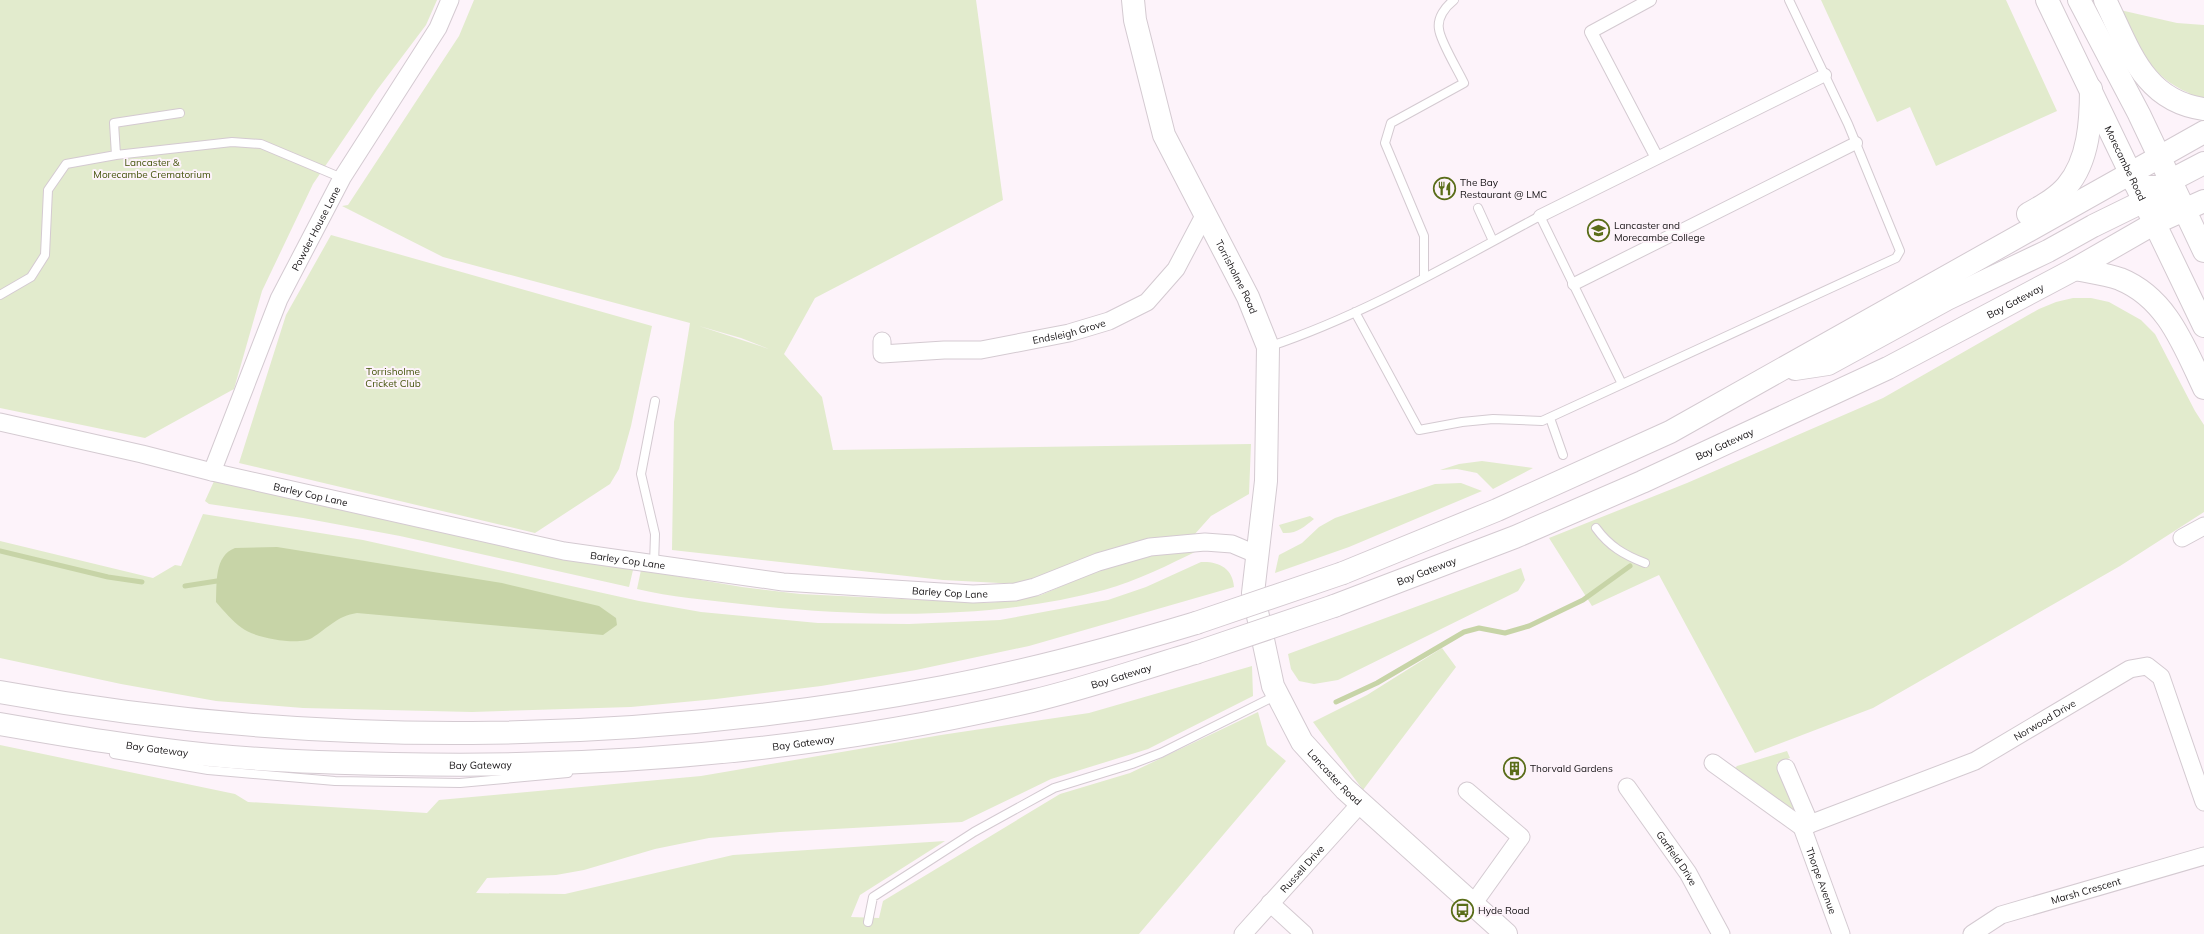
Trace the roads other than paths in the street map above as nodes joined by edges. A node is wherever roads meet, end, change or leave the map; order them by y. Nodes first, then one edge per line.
1 (450, 0) edge
2 (1133, 0) edge
3 (1454, 0) edge
4 (1650, 0) edge
5 (1789, 0) edge
6 (2047, 0) edge
7 (2079, 0) edge
8 (2105, 0) edge
9 (1824, 75) junction
10 (2091, 89) junction
11 (2204, 109) edge
12 (180, 113) dead end
13 (2204, 132) edge
14 (1856, 143) junction
15 (116, 155) junction
16 (2160, 157) junction
17 (1657, 158) junction
18 (2204, 163) edge
19 (342, 178) junction
20 (2132, 178) junction
21 (2171, 181) junction
22 (2144, 201) junction
23 (2204, 201) edge
24 (1478, 208) dead end
25 (2184, 208) junction
26 (1205, 214) junction
27 (1540, 216) junction
28 (2155, 223) junction
29 (1494, 241) junction
30 (2204, 251) edge
31 (2075, 269) junction
32 (1424, 277) junction
33 (1942, 280) junction
34 (1574, 284) junction
35 (0, 295) edge
36 (1355, 312) junction
37 (2204, 326) edge
38 (1268, 347) junction
39 (882, 354) dead end
40 (1782, 371) junction
41 (1622, 384) junction
42 (2204, 388) edge
43 (654, 401) dead end
44 (1550, 418) junction
45 (0, 422) edge
46 (1563, 455) dead end
47 (212, 472) junction
48 (2204, 526) edge
49 (1596, 528) dead end
50 (2182, 538) dead end
51 (1257, 561) junction
52 (1645, 563) dead end
53 (654, 565) junction
54 (0, 692) edge
55 (1277, 694) junction
56 (0, 724) edge
57 (0, 729) edge
58 (65, 744) dead end
59 (102, 752) dead end
60 (716, 753) junction
61 (1713, 763) dead end
62 (1786, 768) dead end
63 (592, 770) dead end
64 (576, 772) dead end
65 (1628, 787) dead end
66 (1467, 791) dead end
67 (2204, 802) edge
68 (1361, 803) junction
69 (1806, 826) junction
70 (2204, 856) edge
71 (1270, 904) junction
72 (1473, 904) junction
73 (868, 922) dead end
74 (1243, 934) edge
75 (1304, 934) edge
76 (1506, 934) edge
77 (1721, 934) edge
78 (1841, 934) edge
79 (1972, 934) edge

1 - 19 street, Powder House Lane
2 - 26 main road, Torrisholme Road
3 - 32 lane
4 - 17 street
5 - 9 lane
6 - 10 main road, Morecambe Road
7 - 16 main road
8 - 11 main road
9 - 14 lane
9 - 17 street
10 - 20 main road, Morecambe Road
10 - 33 main road
12 - 15 lane
13 - 16 main road
14 - 34 street
14 - 41 lane
15 - 19 lane
15 - 35 lane
16 - 20 main road
16 - 21 main road
17 - 27 street
18 - 21 main road
19 - 47 street, Powder House Lane
20 - 21 main road
20 - 22 main road, Morecambe Road
20 - 33 main road
21 - 25 main road
22 - 25 main road
22 - 28 main road, Morecambe Road
22 - 40 main road
23 - 25 main road, Bay Gateway
24 - 29 lane
25 - 28 main road, Bay Gateway
25 - 30 main road
26 - 38 main road, Torrisholme Road
26 - 39 street, Endsleigh Grove
27 - 29 lane
27 - 34 lane
28 - 31 main road, Bay Gateway
28 - 37 main road, Morecambe Road
29 - 32 lane
31 - 42 main road
31 - 60 main road, Bay Gateway, bridge
32 - 36 lane
33 - 40 main road
34 - 41 lane
36 - 38 lane
36 - 44 lane
38 - 51 main road, Torrisholme Road
40 - 54 main road, bridge
41 - 44 lane
43 - 53 lane
44 - 46 lane
45 - 47 street, Barley Cop Lane
47 - 53 street, Barley Cop Lane
48 - 50 street
49 - 52 lane
51 - 53 street, Barley Cop Lane
51 - 55 main road, Lancaster Road
55 - 68 main road, Lancaster Road
55 - 73 lane
56 - 60 main road, Bay Gateway
57 - 58 lane
59 - 64 lane
60 - 63 lane
61 - 69 street
62 - 69 street, Thorpe Avenue
65 - 77 street, Garfield Drive
66 - 72 street
67 - 69 street, Norwood Drive
68 - 71 street, Russell Drive
68 - 72 main road, Lancaster Road
69 - 78 street, Thorpe Avenue
70 - 79 street, Marsh Crescent
71 - 74 street, Russell Drive
71 - 75 street
72 - 76 main road, Lancaster Road

